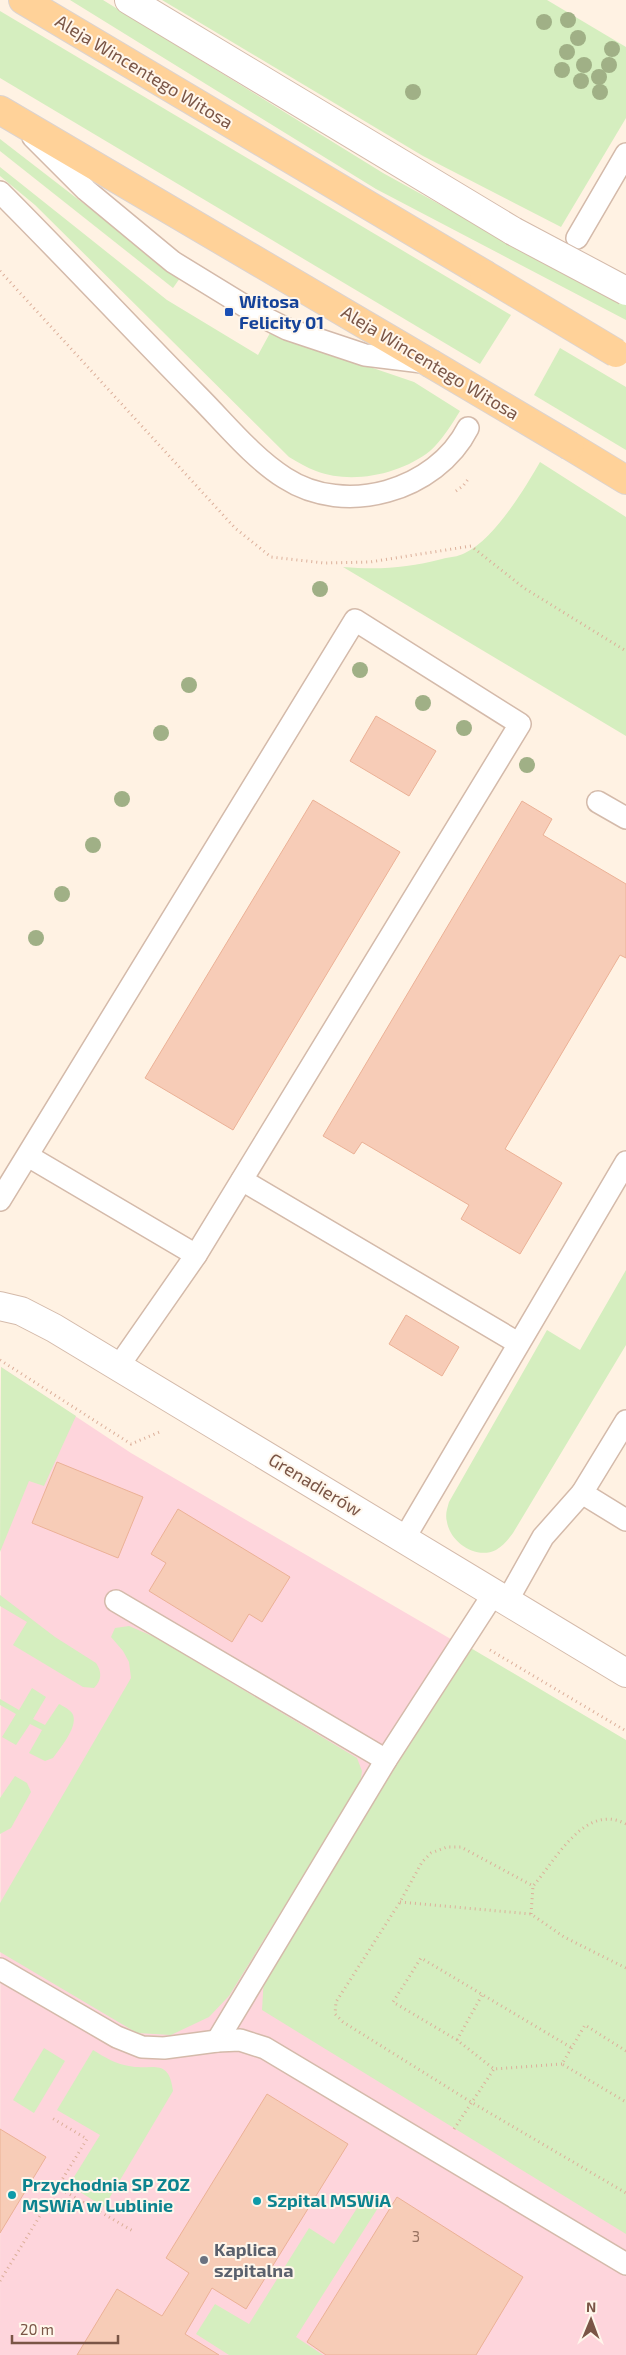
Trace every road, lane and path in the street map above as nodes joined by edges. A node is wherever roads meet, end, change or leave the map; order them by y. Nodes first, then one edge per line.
1 (22, 0) edge
2 (129, 0) edge
3 (8, 114) edge
4 (626, 154) edge
5 (0, 192) edge
6 (577, 238) dead end
7 (626, 291) edge
8 (621, 355) edge
9 (430, 363) junction
10 (468, 428) dead end
11 (626, 480) edge
12 (598, 802) dead end
13 (626, 818) edge
14 (28, 1156) junction
15 (626, 1162) edge
16 (242, 1180) junction
17 (0, 1200) edge
18 (196, 1256) junction
19 (0, 1306) edge
20 (518, 1344) junction
21 (0, 1360) edge
22 (118, 1366) junction
23 (626, 1421) edge
24 (170, 1436) dead end
25 (582, 1494) junction
26 (626, 1520) edge
27 (404, 1539) junction
28 (500, 1597) junction
29 (116, 1601) dead end
30 (466, 1636) junction
31 (626, 1673) edge
32 (626, 1731) edge
33 (386, 1760) junction
34 (626, 1824) edge
35 (533, 1886) junction
36 (400, 1902) junction
37 (531, 1914) junction
38 (626, 1968) edge
39 (0, 1969) edge
40 (482, 1995) junction
41 (457, 2040) junction
42 (217, 2041) junction
43 (572, 2048) junction
44 (626, 2051) edge
45 (562, 2064) junction
46 (494, 2069) junction
47 (471, 2102) junction
48 (626, 2102) edge
49 (52, 2118) dead end
50 (458, 2122) dead end
51 (57, 2188) junction
52 (626, 2194) edge
53 (133, 2231) dead end
54 (626, 2264) edge
55 (0, 2280) edge

1 - 8 main road, Aleja Wincentego Witosa, bridge
2 - 7 street, bridge
3 - 9 main road, Aleja Wincentego Witosa
3 - 9 lane
4 - 6 lane
5 - 10 lane
9 - 11 main road, Aleja Wincentego Witosa, bridge
12 - 13 lane
14 - 16 lane
14 - 17 lane
14 - 18 lane
15 - 20 lane
16 - 18 lane
16 - 20 lane
18 - 22 lane
19 - 22 street, Grenadierów
20 - 27 lane
21 - 24 path
22 - 27 street, Grenadierów
23 - 25 lane
25 - 26 lane
25 - 28 lane
27 - 28 street, Grenadierów
28 - 30 lane
28 - 31 street, Grenadierów
29 - 33 lane
30 - 32 path
30 - 33 lane
33 - 42 lane
34 - 35 path
35 - 36 path
35 - 37 path
36 - 37 path
36 - 47 path
37 - 38 path
39 - 42 lane
40 - 41 path
40 - 41 path
40 - 43 path
41 - 46 path
42 - 54 lane
43 - 44 path
43 - 45 path
45 - 46 path
45 - 48 path
46 - 47 path
47 - 50 path
47 - 52 path
49 - 51 path
51 - 53 path
51 - 55 path

